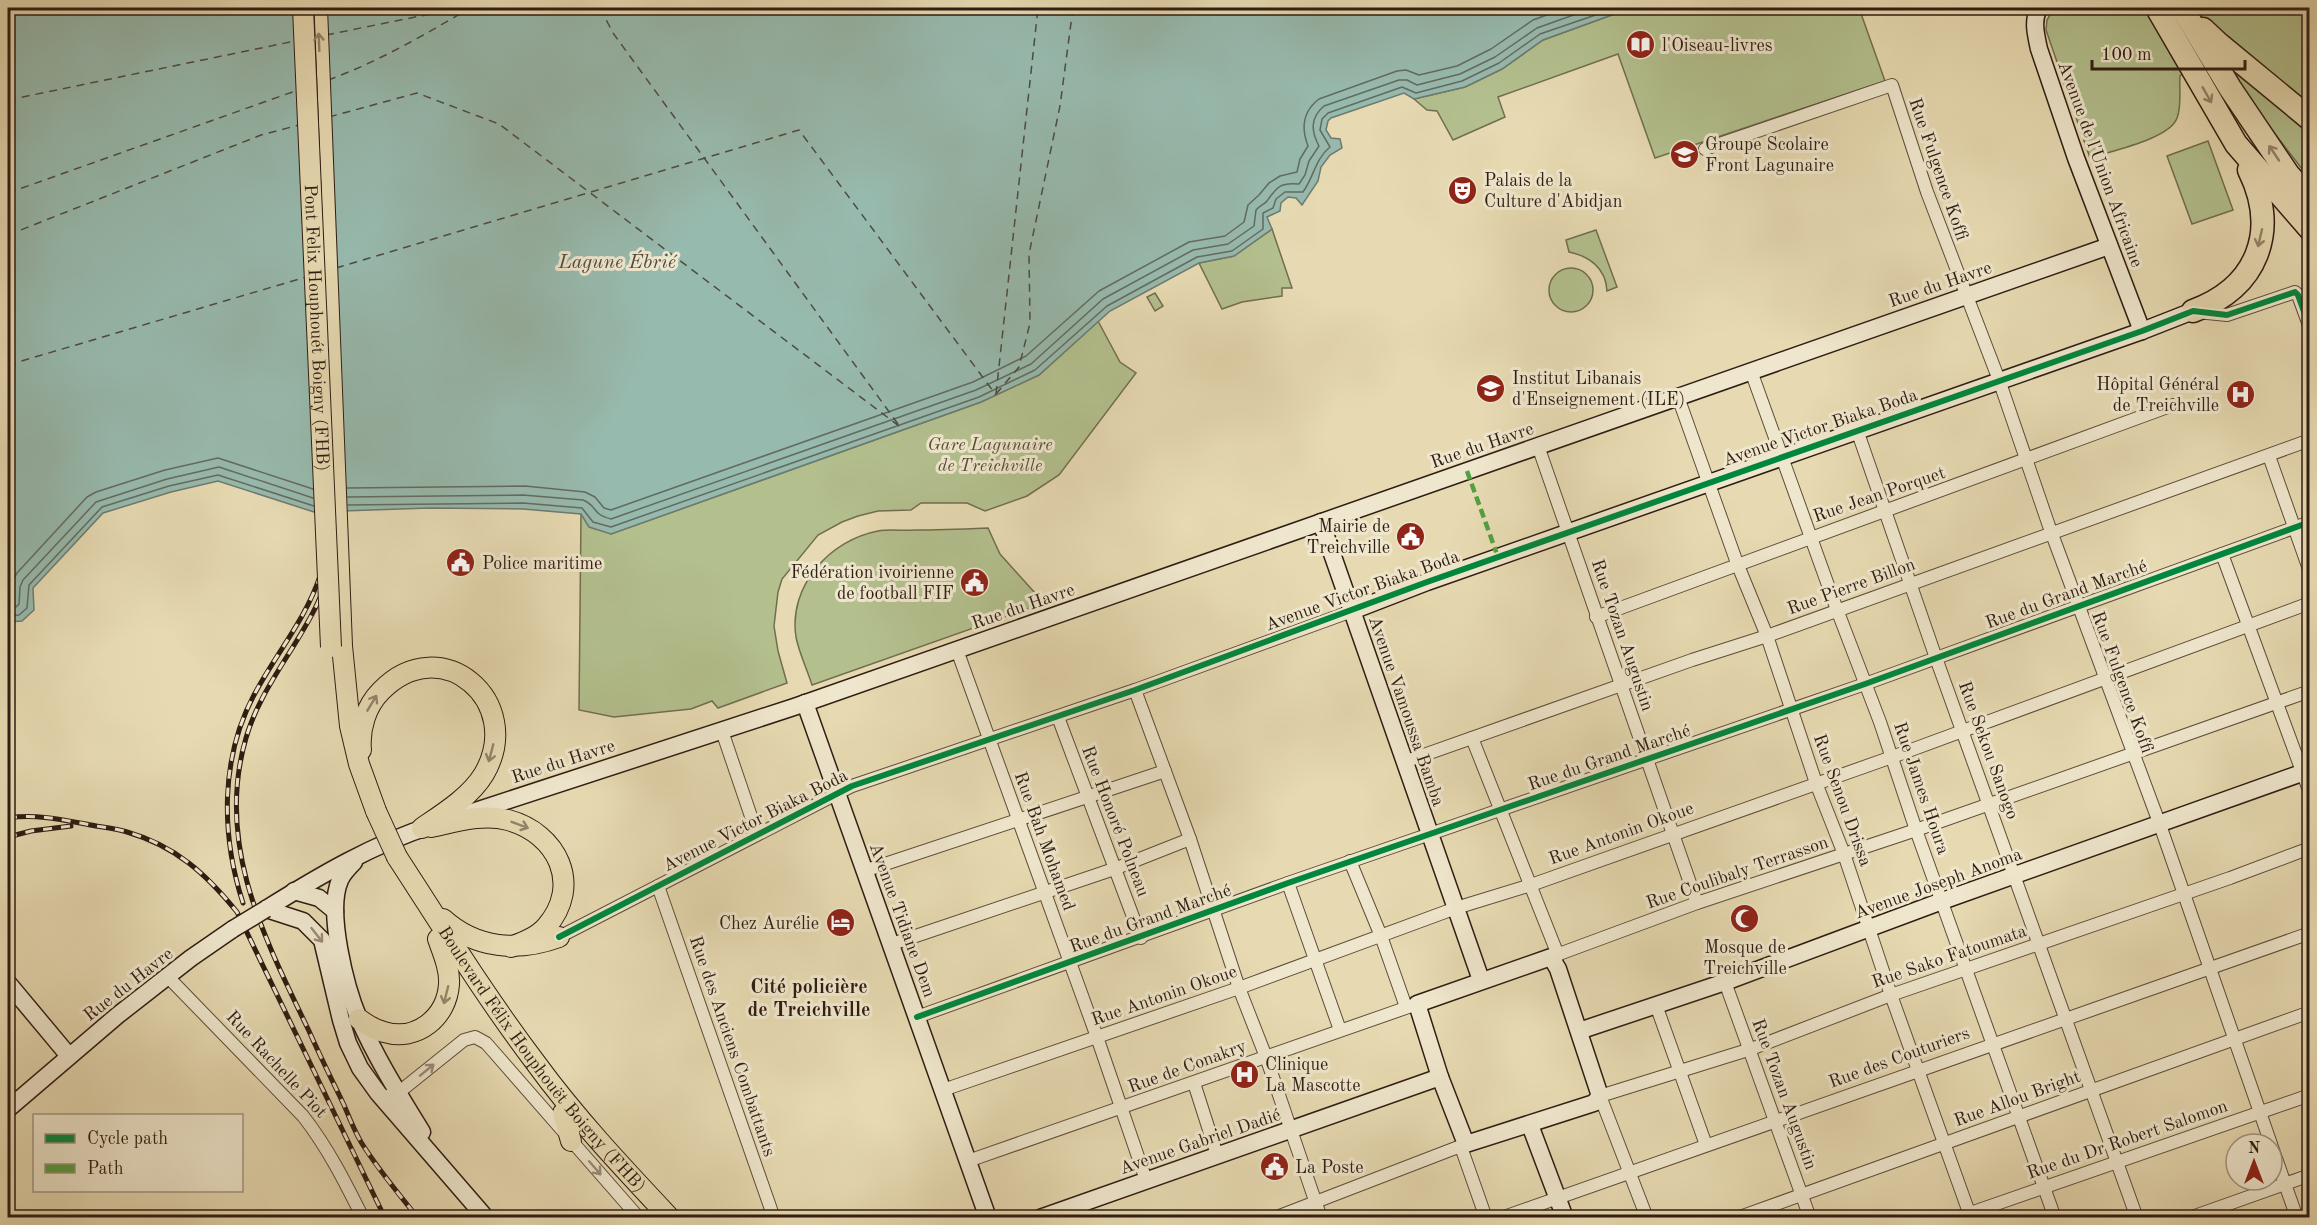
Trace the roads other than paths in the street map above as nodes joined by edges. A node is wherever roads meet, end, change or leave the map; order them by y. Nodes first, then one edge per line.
1 (303, 8) edge
2 (317, 8) edge
3 (2039, 8) edge
4 (2157, 8) edge
5 (2182, 8) edge
6 (2310, 119) edge
7 (2235, 144) junction
8 (1706, 149) dead end
9 (2310, 199) edge
10 (2310, 230) edge
11 (2109, 246) junction
12 (1967, 296) junction
13 (2193, 311) junction
14 (2310, 328) edge
15 (2142, 331) junction
16 (1751, 371) junction
17 (1999, 380) junction
18 (1678, 397) junction
19 (2173, 405) dead end
20 (1857, 430) junction
21 (2310, 440) edge
22 (1538, 446) junction
23 (2269, 456) junction
24 (1782, 457) junction
25 (2026, 460) junction
26 (1709, 482) junction
27 (1886, 510) junction
28 (1321, 522) junction
29 (2310, 522) edge
30 (2295, 528) junction
31 (1568, 532) junction
32 (2052, 532) junction
33 (1811, 537) junction
34 (2222, 554) junction
35 (1737, 563) junction
36 (2310, 572) edge
37 (1910, 583) junction
38 (2310, 603) edge
39 (2079, 606) junction
40 (1352, 610) junction
41 (1837, 610) junction
42 (1596, 616) junction
43 (2247, 626) junction
44 (1767, 636) junction
45 (336, 647) junction
46 (957, 650) junction
47 (1936, 658) junction
48 (2107, 678) junction
49 (1865, 684) junction
50 (1621, 687) junction
51 (1135, 690) junction
52 (2310, 691) edge
53 (2276, 702) junction
54 (805, 703) junction
55 (1792, 709) junction
56 (1058, 717) junction
57 (1962, 730) junction
58 (722, 731) junction
59 (1472, 738) junction
60 (989, 740) junction
61 (2133, 753) junction
62 (1892, 757) junction
63 (1648, 760) junction
64 (1404, 762) junction
65 (1164, 771) junction
66 (2306, 772) edge
67 (364, 780) junction
68 (1816, 783) junction
69 (836, 793) junction
70 (2310, 793) edge
71 (1088, 796) junction
72 (1989, 804) junction
73 (1499, 810) junction
74 (372, 813) junction
75 (1018, 821) junction
76 (2160, 825) junction
77 (422, 828) junction
78 (1916, 830) junction
79 (1674, 833) junction
80 (757, 834) junction
81 (1430, 834) junction
82 (1190, 839) junction
83 (2310, 848) edge
84 (365, 853) junction
85 (1844, 854) junction
86 (393, 859) junction
87 (1350, 861) junction
88 (1114, 869) junction
89 (864, 871) junction
90 (2015, 875) junction
91 (1288, 883) junction
92 (1531, 885) junction
93 (658, 886) junction
94 (294, 891) junction
95 (1044, 891) junction
96 (422, 894) junction
97 (2182, 894) junction
98 (1942, 901) junction
99 (1697, 903) junction
100 (1456, 908) junction
101 (266, 909) junction
102 (335, 911) junction
103 (1215, 911) junction
104 (1870, 928) junction
105 (2310, 933) edge
106 (1381, 936) junction
107 (559, 937) joint
108 (1141, 938) junction
109 (438, 939) junction
110 (892, 944) junction
111 (2040, 944) junction
112 (511, 947) junction
113 (1554, 956) junction
114 (1314, 961) junction
115 (1071, 963) junction
116 (2208, 968) junction
117 (1967, 969) junction
118 (168, 977) junction
119 (1481, 980) junction
120 (1725, 982) junction
121 (8, 983) edge
122 (1239, 988) junction
123 (1892, 994) junction
124 (1656, 1005) junction
125 (1411, 1006) junction
126 (2310, 1012) edge
127 (917, 1017) junction
128 (2066, 1018) junction
129 (359, 1019) junction
130 (1340, 1030) junction
131 (1579, 1031) junction
132 (1097, 1037) junction
133 (2233, 1039) junction
134 (1993, 1043) junction
135 (1750, 1049) junction
136 (69, 1056) junction
137 (1266, 1057) junction
138 (1678, 1070) junction
139 (1918, 1070) junction
140 (1440, 1077) junction
141 (1194, 1083) junction
142 (943, 1089) junction
143 (2092, 1090) junction
144 (378, 1093) junction
145 (399, 1093) junction
146 (2310, 1095) edge
147 (1600, 1096) junction
148 (1122, 1108) junction
149 (8, 1109) edge
150 (2260, 1112) junction
151 (563, 1113) junction
152 (2018, 1116) junction
153 (1776, 1120) junction
154 (1530, 1125) junction
155 (1289, 1130) junction
156 (2267, 1132) edge
157 (571, 1141) junction
158 (1944, 1143) junction
159 (1464, 1145) junction
160 (1706, 1146) junction
161 (1216, 1155) junction
162 (968, 1161) junction
163 (2117, 1161) junction
164 (448, 1173) junction
165 (1630, 1173) junction
166 (2310, 1175) edge
167 (1146, 1180) junction
168 (2284, 1181) edge
169 (2285, 1184) junction
170 (2044, 1187) junction
171 (1802, 1194) junction
172 (1558, 1198) junction
173 (1316, 1203) junction
174 (1077, 1211) edge
175 (1970, 1215) edge
176 (363, 1218) edge
177 (486, 1218) edge
178 (639, 1218) edge
179 (654, 1218) edge
180 (670, 1218) edge
181 (774, 1218) edge
182 (988, 1218) edge
183 (1040, 1218) edge
184 (1274, 1218) edge
185 (1321, 1218) edge
186 (1486, 1218) edge
187 (1501, 1218) edge
188 (1565, 1218) edge
189 (1647, 1218) edge
190 (1737, 1218) edge
191 (1810, 1218) edge
192 (1956, 1218) edge
193 (2055, 1218) edge
194 (2137, 1218) edge
195 (2189, 1218) edge
196 (2297, 1218) edge

1 - 45 main road, Pont Felix Houphouét Boigny (FHB), bridge
45 -> 2 main road, Pont Felix Houphouét Boigny (FHB)
3 - 11 street, Avenue de l'Union Africaine
4 -> 7 highway
5 - 6 highway
9 -> 5 highway
7 - 10 highway
7 -> 13 highway
8 - 12 street, Rue Fulgence Koffi
11 - 12 street, Rue du Havre
11 - 15 street, Avenue de l'Union Africaine
12 - 16 street, Rue du Havre
12 - 17 street, Rue Fulgence Koffi
13 - 14 street
13 - 15 street, Avenue Victor Biaka Boda
15 - 17 street, Avenue Victor Biaka Boda
16 - 18 street, Rue du Havre
16 - 24 street, Rue James Houra
17 - 20 street, Avenue Victor Biaka Boda
17 - 25 street, Rue Fulgence Koffi
18 - 22 street, Rue du Havre
18 - 26 street, Rue Senou Drissa
19 - 25 street, Rue Jean Porquet
20 - 24 street, Avenue Victor Biaka Boda
20 - 27 street, Rue Sekou Sanogo
21 - 23 street, Rue Pierre Billon
22 - 28 street, Rue du Havre
22 - 31 street, Rue Tozan Augustin
23 - 30 street
23 - 32 street, Rue Pierre Billon
24 - 26 street, Avenue Victor Biaka Boda
24 - 33 street, Rue James Houra
25 - 27 street, Rue Jean Porquet
25 - 32 street, Rue Fulgence Koffi
26 - 31 street, Avenue Victor Biaka Boda
26 - 35 street, Rue Senou Drissa
27 - 33 street, Rue Jean Porquet
27 - 37 street, Rue Sekou Sanogo
28 - 40 street, Avenue Vamoussa Bamba
28 - 46 street, Rue du Havre
29 - 30 street, Rue du Grand Marché
30 - 34 street, Rue du Grand Marché
30 - 36 street
31 - 40 street, Avenue Victor Biaka Boda
31 - 42 street, Rue Tozan Augustin
32 - 37 street, Rue Pierre Billon
32 - 39 street, Rue Fulgence Koffi
33 - 35 street, Rue Jean Porquet
33 - 41 street, Rue James Houra
34 - 39 street, Rue du Grand Marché
34 - 43 street
35 - 42 street, Rue Jean Porquet
35 - 44 street, Rue Senou Drissa
37 - 41 street, Rue Pierre Billon
37 - 47 street, Rue Sekou Sanogo
38 - 43 street, Rue Antonin Okoue
39 - 47 street, Rue du Grand Marché
39 - 48 street, Rue Fulgence Koffi
40 - 51 street, Avenue Victor Biaka Boda
40 - 64 street, Avenue Vamoussa Bamba
41 - 44 street, Rue Pierre Billon
41 - 49 street, Rue James Houra
42 - 50 street, Rue Tozan Augustin
43 - 48 street, Rue Antonin Okoue
43 - 53 street
44 - 50 street, Rue Pierre Billon
44 - 55 street, Rue Senou Drissa
45 - 67 main road
45 - 74 main road
46 - 54 street, Rue du Havre
46 - 60 street, Rue Bah Mohamed
47 - 49 street, Rue du Grand Marché
47 - 57 street, Rue Sekou Sanogo
48 - 57 street, Rue Antonin Okoue
48 - 61 street, Rue Fulgence Koffi
49 - 55 street, Rue du Grand Marché
49 - 62 street, Rue James Houra
50 - 59 street, Rue Pierre Billon
50 - 63 street, Rue Tozan Augustin
51 - 56 street, Avenue Victor Biaka Boda
51 - 65 street
52 - 53 street, Rue Coulibaly Terrasson
53 - 61 street, Rue Coulibaly Terrasson
53 - 66 street
54 - 58 street, Rue du Havre
54 - 69 street, Avenue Tidiane Dem
55 - 63 street, Rue du Grand Marché
55 - 68 street, Rue Senou Drissa
56 - 60 street, Avenue Victor Biaka Boda
56 - 71 street, Rue Honoré Polneau
57 - 62 street, Rue Antonin Okoue
57 - 72 street, Rue Sekou Sanogo
58 - 77 street, Rue du Havre
58 - 80 street
59 - 64 street, Rue Pierre Billon
59 - 73 street
60 - 69 street, Avenue Victor Biaka Boda
60 - 75 street, Rue Bah Mohamed
61 - 72 street, Rue Coulibaly Terrasson
61 - 76 street, Rue Fulgence Koffi
62 - 68 street, Rue Antonin Okoue
62 - 78 street, Rue James Houra
63 - 73 street, Rue du Grand Marché
63 - 79 street, Rue Tozan Augustin
64 - 81 street, Avenue Vamoussa Bamba
65 - 71 street
65 - 82 street
66 - 70 street
66 - 76 street, Avenue Joseph Anoma
67 - 74 main road
67 -> 77 main road
68 - 79 street, Rue Antonin Okoue
68 - 85 street, Rue Senou Drissa
69 - 80 street, Avenue Victor Biaka Boda
69 - 89 street, Avenue Tidiane Dem
71 - 75 street
71 - 88 street, Rue Honoré Polneau
72 - 78 street, Rue Coulibaly Terrasson
72 - 90 street, Rue Sekou Sanogo
73 - 81 street, Rue du Grand Marché
73 - 92 street
74 - 86 main road, bridge
75 - 89 street
75 - 95 street, Rue Bah Mohamed
76 - 90 street, Avenue Joseph Anoma
76 - 97 street, Rue Fulgence Koffi
77 - 84 street, Rue du Havre
77 -> 112 main road
78 - 85 street, Rue Coulibaly Terrasson
78 - 98 street, Rue James Houra
79 - 92 street, Rue Antonin Okoue
79 - 99 street, Rue Tozan Augustin
80 - 93 street, Avenue Victor Biaka Boda
81 - 87 street, Rue du Grand Marché
81 - 100 street, Avenue Vamoussa Bamba
82 - 88 street
82 - 103 street
83 - 97 street, Rue Sako Fatoumata
84 - 94 street, Rue du Havre
84 - 102 street
85 - 99 street, Rue Coulibaly Terrasson
85 - 104 street, Rue Senou Drissa
86 - 96 main road
86 - 109 main road
87 - 91 street, Rue du Grand Marché
87 - 106 street
88 - 95 street
88 - 108 street, Rue Honoré Polneau
89 - 110 street, Avenue Tidiane Dem
90 - 98 street, Avenue Joseph Anoma
90 - 111 street, Rue Sekou Sanogo
91 - 103 street, Rue du Grand Marché
91 - 114 street
92 - 100 street, Rue Antonin Okoue
92 - 113 street
93 - 107 street, Avenue Victor Biaka Boda
93 - 181 street, Rue des Anciens Combattants
94 - 101 street, Rue du Havre
94 - 102 street
95 - 110 street
95 - 115 street, Rue Bah Mohamed
96 - 112 main road
96 - 180 main road, Boulevard Félix Houphouët Boigny (FHB)
97 - 111 street, Rue Sako Fatoumata
97 - 116 street, Rue Fulgence Koffi
98 - 104 street, Avenue Joseph Anoma
98 - 117 street, Rue James Houra
99 - 113 street, Rue Coulibaly Terrasson
100 - 106 street, Rue Antonin Okoue
100 - 119 street, Avenue Vamoussa Bamba
101 - 118 street, Rue du Havre, bridge
101 -> 144 street
102 - 129 street
103 - 108 street, Rue du Grand Marché
103 - 122 street
104 - 120 street, Avenue Joseph Anoma
104 - 123 street, Rue Senou Drissa
105 - 116 street, Rue des Couturiers
106 - 114 street, Rue Antonin Okoue
106 - 125 street
107 - 112 main road
108 - 115 street, Rue du Grand Marché
109 -> 129 main road
109 - 151 main road, Boulevard Félix Houphouët Boigny (FHB)
110 - 127 street, Avenue Tidiane Dem
111 - 117 street, Rue Sako Fatoumata
111 - 128 street, Rue Sekou Sanogo
113 - 119 street
113 - 131 street
114 - 122 street, Rue Antonin Okoue
114 - 130 street
115 - 127 street, Rue du Grand Marché
115 - 132 street, Rue Bah Mohamed
116 - 128 street, Rue des Couturiers
116 - 133 street, Rue Fulgence Koffi
117 - 123 street, Rue Sako Fatoumata
117 - 134 street, Rue James Houra
118 - 136 street, Rue du Havre
118 - 176 street, Rue Rachelle Piot
119 - 125 street
120 - 124 street, Avenue Joseph Anoma
120 - 135 street, Rue Tozan Augustin
121 - 136 street
122 - 132 street, Rue Antonin Okoue
122 - 137 street
123 - 135 street, Rue Sako Fatoumata
123 - 139 street, Rue Senou Drissa
124 - 131 street, Avenue Joseph Anoma
124 - 138 street
125 - 130 street, Rue de Conakry
125 - 140 street
126 - 133 street, Rue Allou Bright
127 - 142 street, Avenue Tidiane Dem
128 - 134 street, Rue des Couturiers
128 - 143 street, Rue Sekou Sanogo
129 - 145 street
130 - 137 street, Rue de Conakry
131 - 147 street
132 - 142 street, Rue Antonin Okoue
132 - 148 street, Rue Bah Mohamed
133 - 143 street, Rue Allou Bright
133 - 150 street, Rue Fulgence Koffi
134 - 139 street, Rue des Couturiers
134 - 152 street, Rue James Houra
135 - 138 street, Rue Sako Fatoumata
135 - 153 street, Rue Tozan Augustin
136 - 149 street, Rue du Havre
137 - 141 street, Rue de Conakry
137 - 155 street
138 - 147 street, Rue Sako Fatoumata
138 - 160 street
139 - 153 street, Rue des Couturiers
139 - 158 street, Rue Senou Drissa
140 - 155 street, Avenue Gabriel Dadié
140 - 159 street
141 - 148 street, Rue de Conakry
141 - 161 street
142 - 162 street, Avenue Tidiane Dem
143 - 152 street, Rue Allou Bright
143 - 163 street, Rue Sekou Sanogo
144 - 145 street
144 - 164 street
145 -> 157 street, Boulevard Félix Houphouët Boigny (FHB)
145 - 164 street
146 - 150 street, Rue du Dr Robert Salomon
147 - 154 street
147 - 165 street
148 - 162 street, Rue de Conakry
148 - 167 street, Rue Bah Mohamed
150 - 156 street, Rue Fulgence Koffi
150 - 163 street, Rue du Dr Robert Salomon
151 - 157 main road
151 - 179 main road, Boulevard Félix Houphouët Boigny (FHB)
152 - 158 street, Rue Allou Bright
152 - 170 street, Rue James Houra
153 - 160 street, Rue des Couturiers
153 - 171 street, Rue Tozan Augustin
154 - 159 street
154 - 172 street
155 - 161 street, Avenue Gabriel Dadié
155 - 173 street
157 -> 178 street, Boulevard Félix Houphouët Boigny (FHB)
158 - 171 street, Rue Allou Bright
158 - 175 street, Rue Senou Drissa
159 - 173 street
159 - 186 street
160 - 165 street, Rue des Couturiers
161 - 167 street, Avenue Gabriel Dadié
162 - 182 street, Avenue Tidiane Dem
163 - 170 street, Rue du Dr Robert Salomon
163 - 194 street, Rue Sekou Sanogo
164 - 177 street
165 - 172 street, Rue des Couturiers
165 - 189 street
166 - 169 street
167 - 174 street, Avenue Gabriel Dadié
168 - 169 street, Rue Fulgence Koffi
169 - 195 street
169 - 196 street, Rue Fulgence Koffi
170 - 175 street, Rue du Dr Robert Salomon
170 - 193 street, Rue James Houra
171 - 190 street, Rue Allou Bright
171 - 191 street, Rue Tozan Augustin
172 - 187 street, Rue des Couturiers
172 - 188 street
173 - 184 street
173 - 185 street
174 - 183 street, Avenue Gabriel Dadié
175 - 192 street, Rue du Dr Robert Salomon

